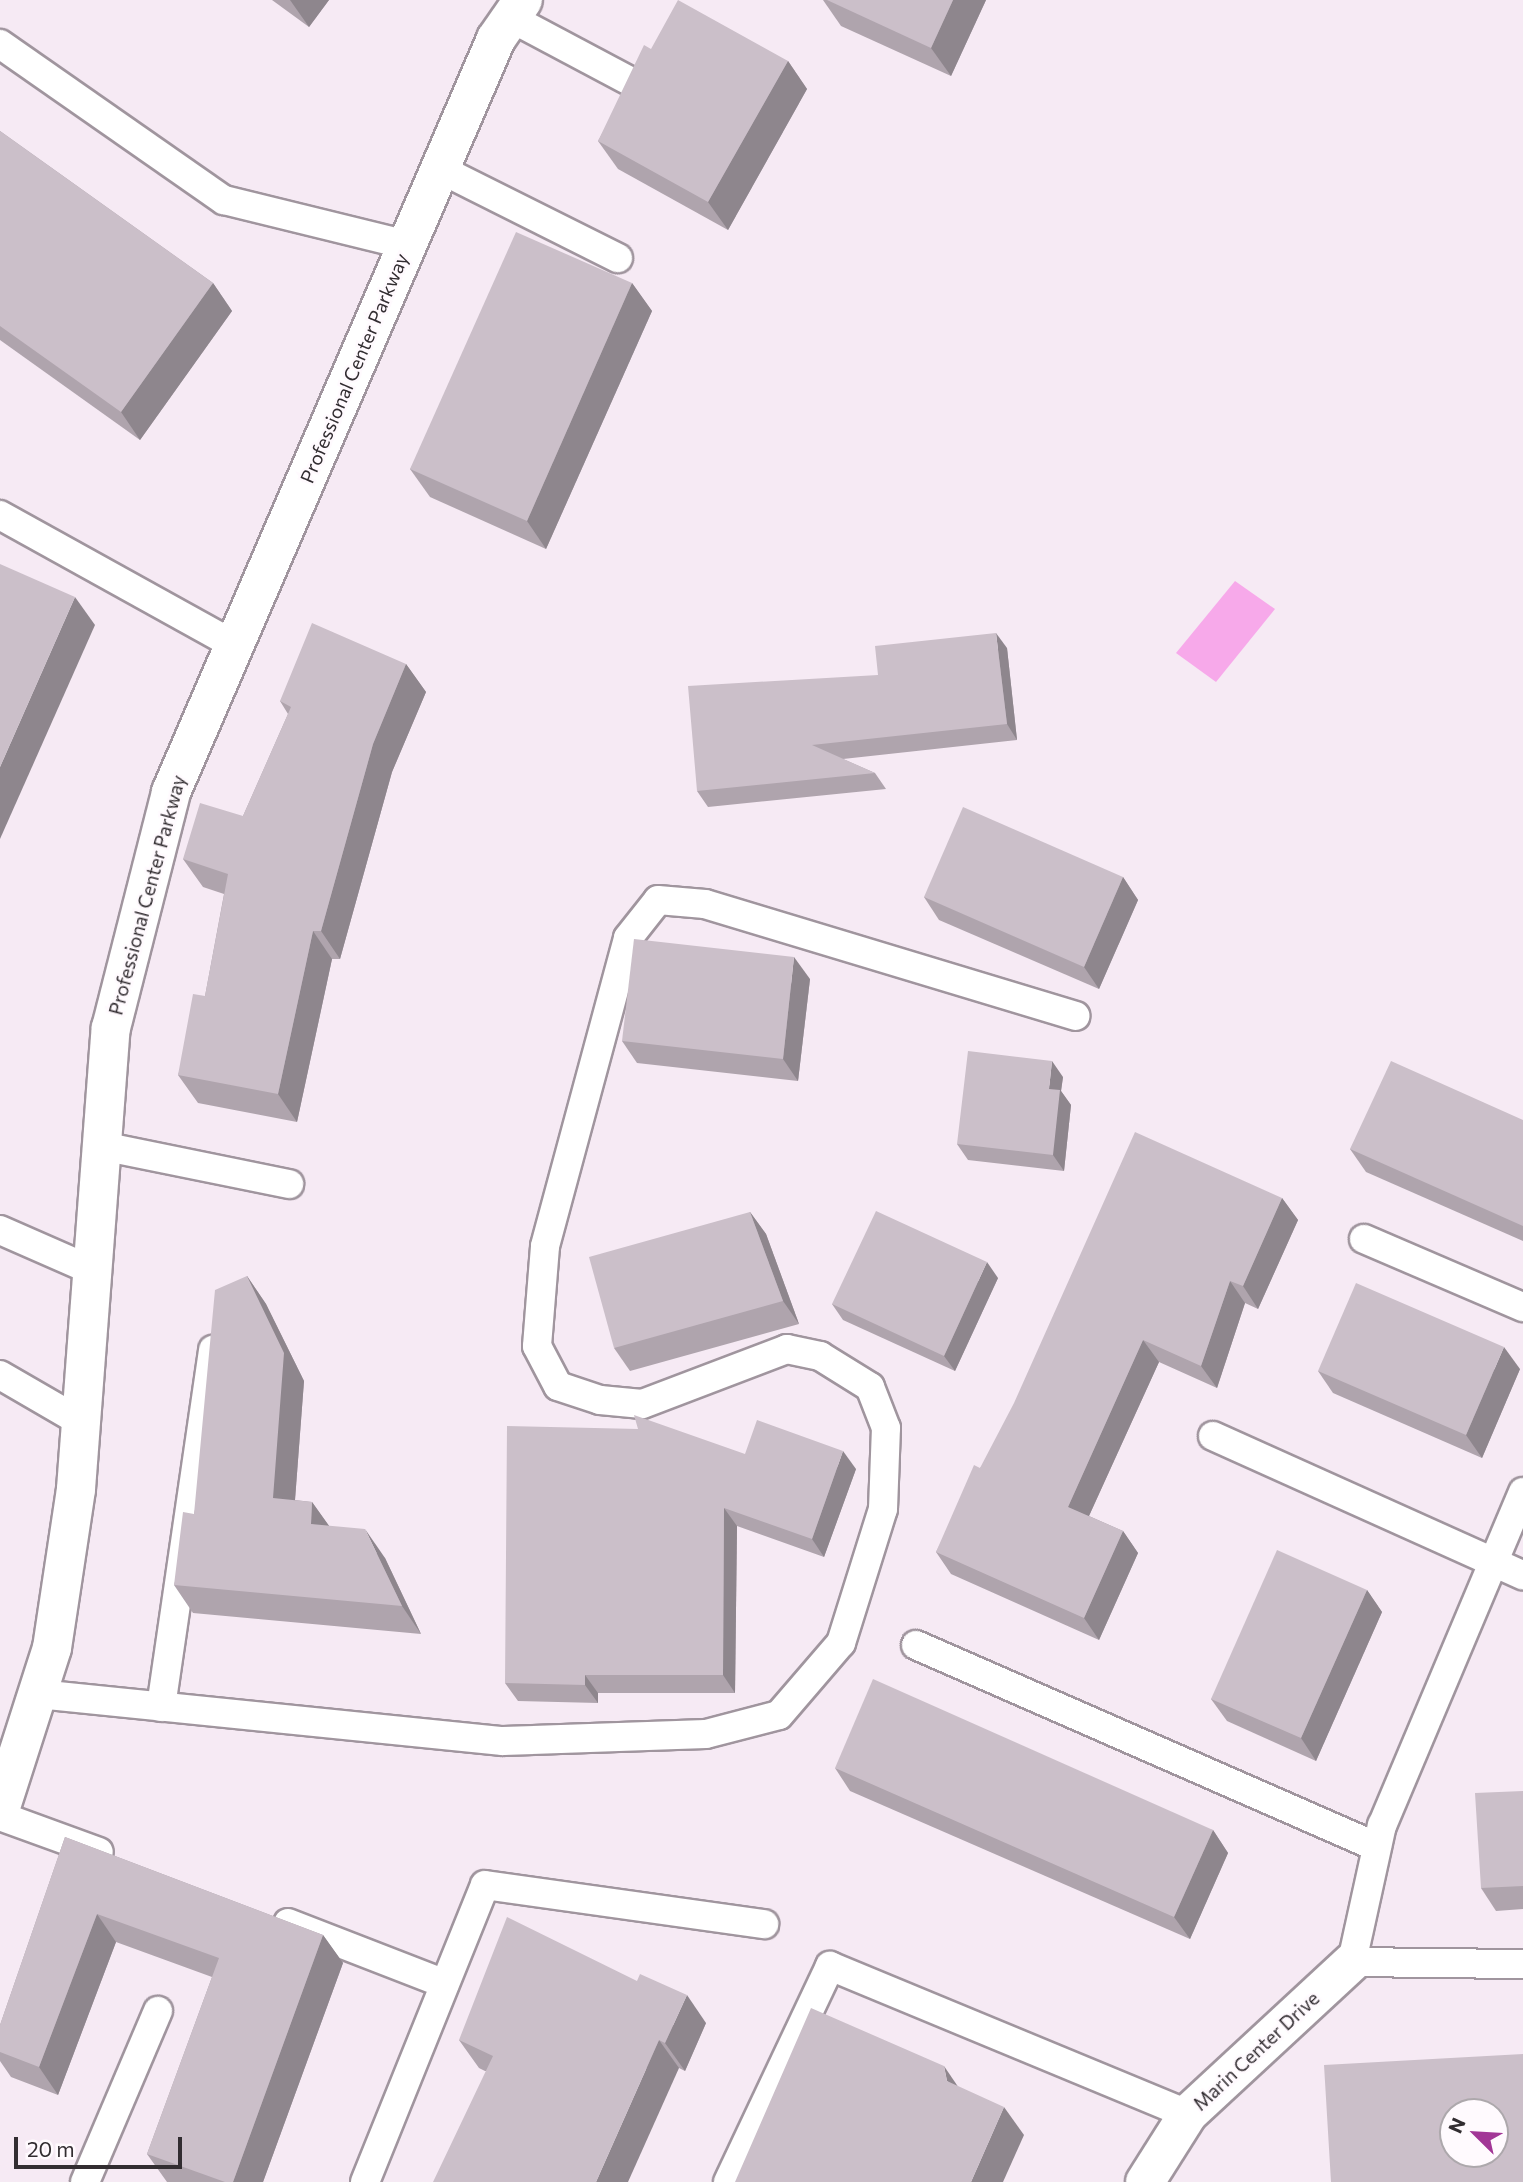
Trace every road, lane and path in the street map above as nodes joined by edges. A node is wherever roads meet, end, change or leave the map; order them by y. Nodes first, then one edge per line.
1 (517, 9) edge
2 (0, 44) edge
3 (637, 85) edge
4 (440, 169) junction
5 (407, 245) junction
6 (618, 258) dead end
7 (0, 515) edge
8 (235, 645) junction
9 (1075, 1016) dead end
10 (102, 1146) junction
11 (289, 1184) dead end
12 (0, 1230) edge
13 (1364, 1239) dead end
14 (91, 1270) junction
15 (1523, 1307) edge
16 (218, 1320) edge
17 (0, 1376) edge
18 (81, 1422) junction
19 (1213, 1436) dead end
20 (1523, 1492) edge
21 (1491, 1566) junction
22 (1523, 1575) edge
23 (916, 1645) dead end
24 (38, 1694) junction
25 (161, 1707) junction
26 (0, 1810) edge
27 (0, 1816) edge
28 (1377, 1847) junction
29 (131, 1864) edge
30 (258, 1912) edge
31 (764, 1924) dead end
32 (1352, 1962) junction
33 (1523, 1964) edge
34 (445, 1984) junction
35 (158, 2011) dead end
36 (1188, 2114) junction
37 (85, 2182) edge
38 (365, 2182) edge
39 (727, 2182) edge
40 (1145, 2182) edge

1 - 3 lane
1 - 4 street, Professional Center Parkway
2 - 5 lane
4 - 5 street, Professional Center Parkway
4 - 6 lane
5 - 8 street, Professional Center Parkway
7 - 8 lane
8 - 10 street, Professional Center Parkway
9 - 25 lane
10 - 11 lane
10 - 14 street, Professional Center Parkway
12 - 14 lane
13 - 15 lane
14 - 18 street, Professional Center Parkway
16 - 25 lane
17 - 18 lane
18 - 24 street, Professional Center Parkway
19 - 21 lane
20 - 21 lane
21 - 22 lane
21 - 28 lane
23 - 28 lane
24 - 25 lane
24 - 26 street, Professional Center Parkway
27 - 29 lane
28 - 32 lane
30 - 34 lane
31 - 34 lane
32 - 33 lane
32 - 36 street, Marin Center Drive
34 - 38 lane
35 - 37 lane
36 - 39 lane
36 - 40 street, Marin Center Drive

